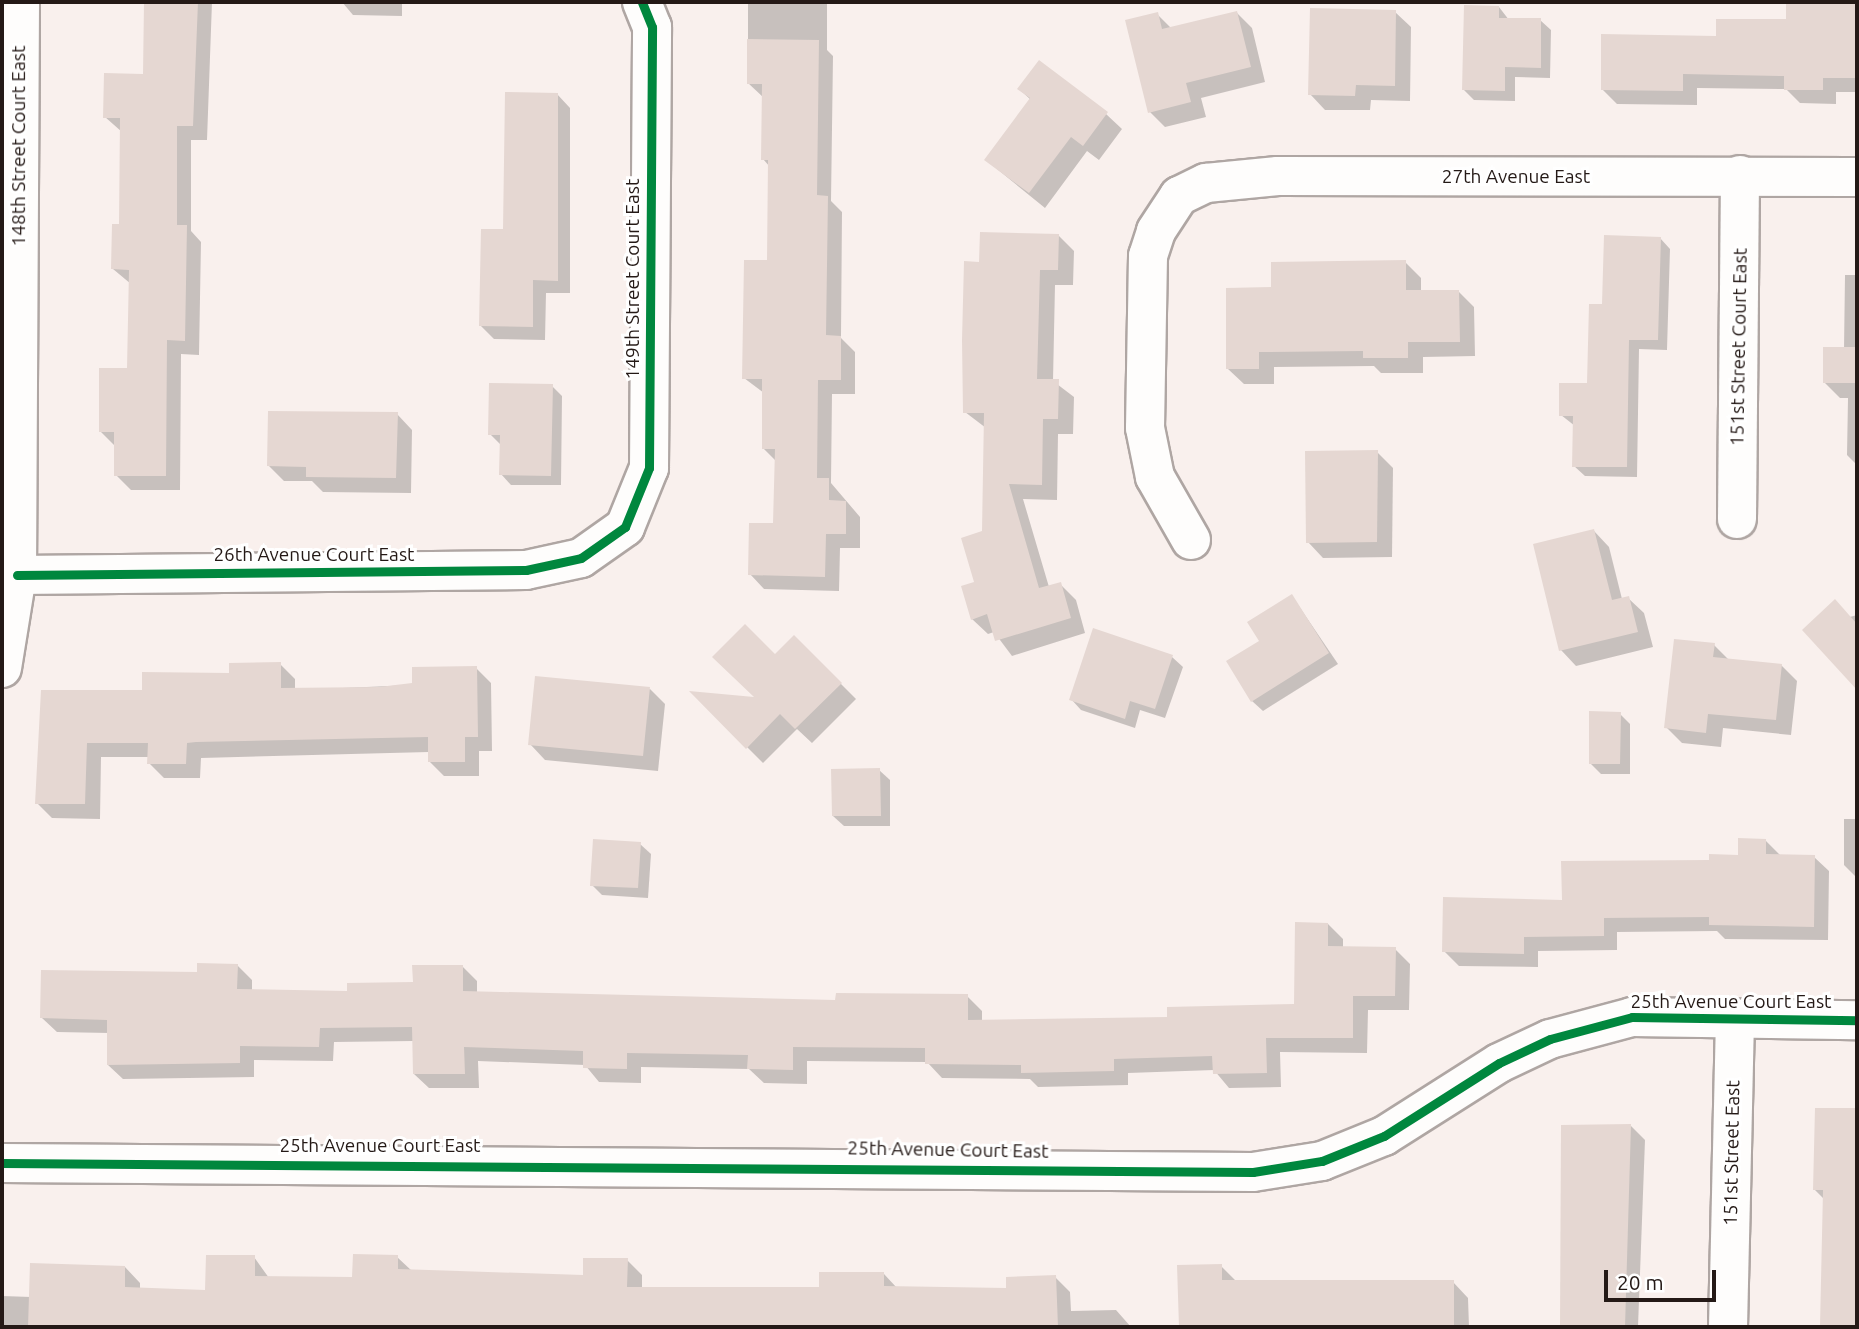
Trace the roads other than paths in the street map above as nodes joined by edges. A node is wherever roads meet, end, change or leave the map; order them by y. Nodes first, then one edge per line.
1 (20, 2) edge
2 (642, 2) edge
3 (1740, 176) junction
4 (1857, 177) edge
5 (1737, 519) dead end
6 (1191, 540) dead end
7 (604, 542) joint
8 (17, 575) junction
9 (2, 668) edge
10 (1735, 1020) junction
11 (1857, 1020) edge
12 (2, 1163) edge
13 (1728, 1327) edge

1 - 8 street, 148th Street Court East
2 - 7 street, 149th Street Court East
3 - 4 street, 27th Avenue East
3 - 5 street, 151st Street Court East
3 - 6 street, 27th Avenue East
7 - 8 street, 26th Avenue Court East
8 - 9 street, 148th Street Court East
10 - 11 street, 25th Avenue Court East
10 - 12 street, 25th Avenue Court East
10 - 13 street, 151st Street East

